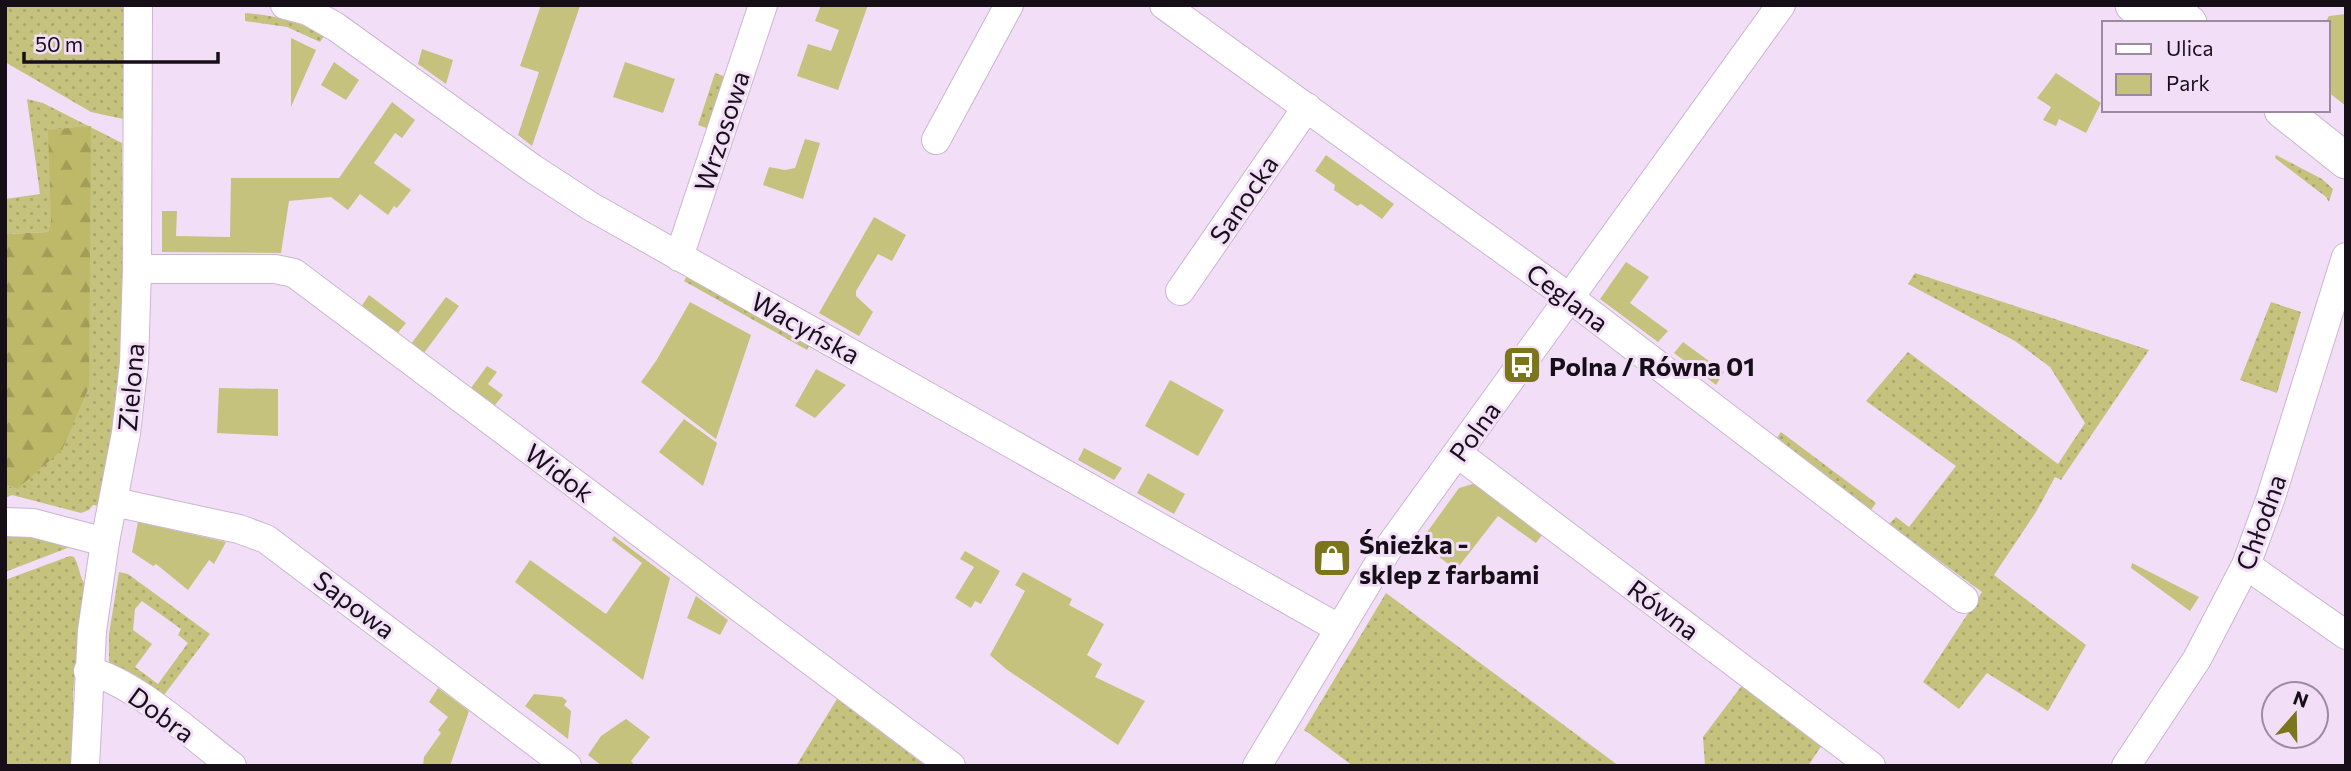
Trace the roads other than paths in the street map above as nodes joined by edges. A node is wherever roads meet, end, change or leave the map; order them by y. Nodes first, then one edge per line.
1 (138, 5) edge
2 (285, 5) edge
3 (763, 5) edge
4 (1009, 5) edge
5 (1164, 5) edge
6 (1781, 5) edge
7 (2133, 5) edge
8 (2167, 5) edge
9 (2153, 21) edge
10 (2187, 21) edge
11 (1307, 107) junction
12 (2285, 112) edge
13 (936, 141) dead end
14 (2346, 161) edge
15 (679, 257) junction
16 (2346, 257) edge
17 (137, 269) junction
18 (1180, 291) dead end
19 (1570, 298) junction
20 (1457, 453) junction
21 (114, 502) junction
22 (5, 522) edge
23 (105, 542) junction
24 (2246, 565) junction
25 (1964, 599) dead end
26 (1340, 629) junction
27 (2346, 635) edge
28 (88, 671) junction
29 (85, 766) edge
30 (232, 766) edge
31 (567, 766) edge
32 (951, 766) edge
33 (1257, 766) edge
34 (1871, 766) edge
35 (2126, 766) edge

1 - 17 street, Zielona
2 - 15 street, Wacyńska
3 - 15 street, Wrzosowa
4 - 13 street
5 - 11 street, Ceglana
6 - 19 street, Polna
7 - 9 street
8 - 10 street
11 - 18 street, Sanocka
11 - 19 street, Ceglana
12 - 14 street
15 - 26 street, Wacyńska
16 - 24 street, Chłodna
17 - 21 street, Zielona
17 - 32 street, Widok
19 - 20 street, Polna
19 - 25 street, Ceglana
20 - 26 street, Polna
20 - 34 street, Równa
21 - 23 street, Zielona
21 - 31 street, Sapowa
22 - 23 street
23 - 28 street, Zielona
24 - 27 street
24 - 35 street, Chłodna
26 - 33 street, Polna
28 - 29 street, Zielona
28 - 30 street, Dobra

